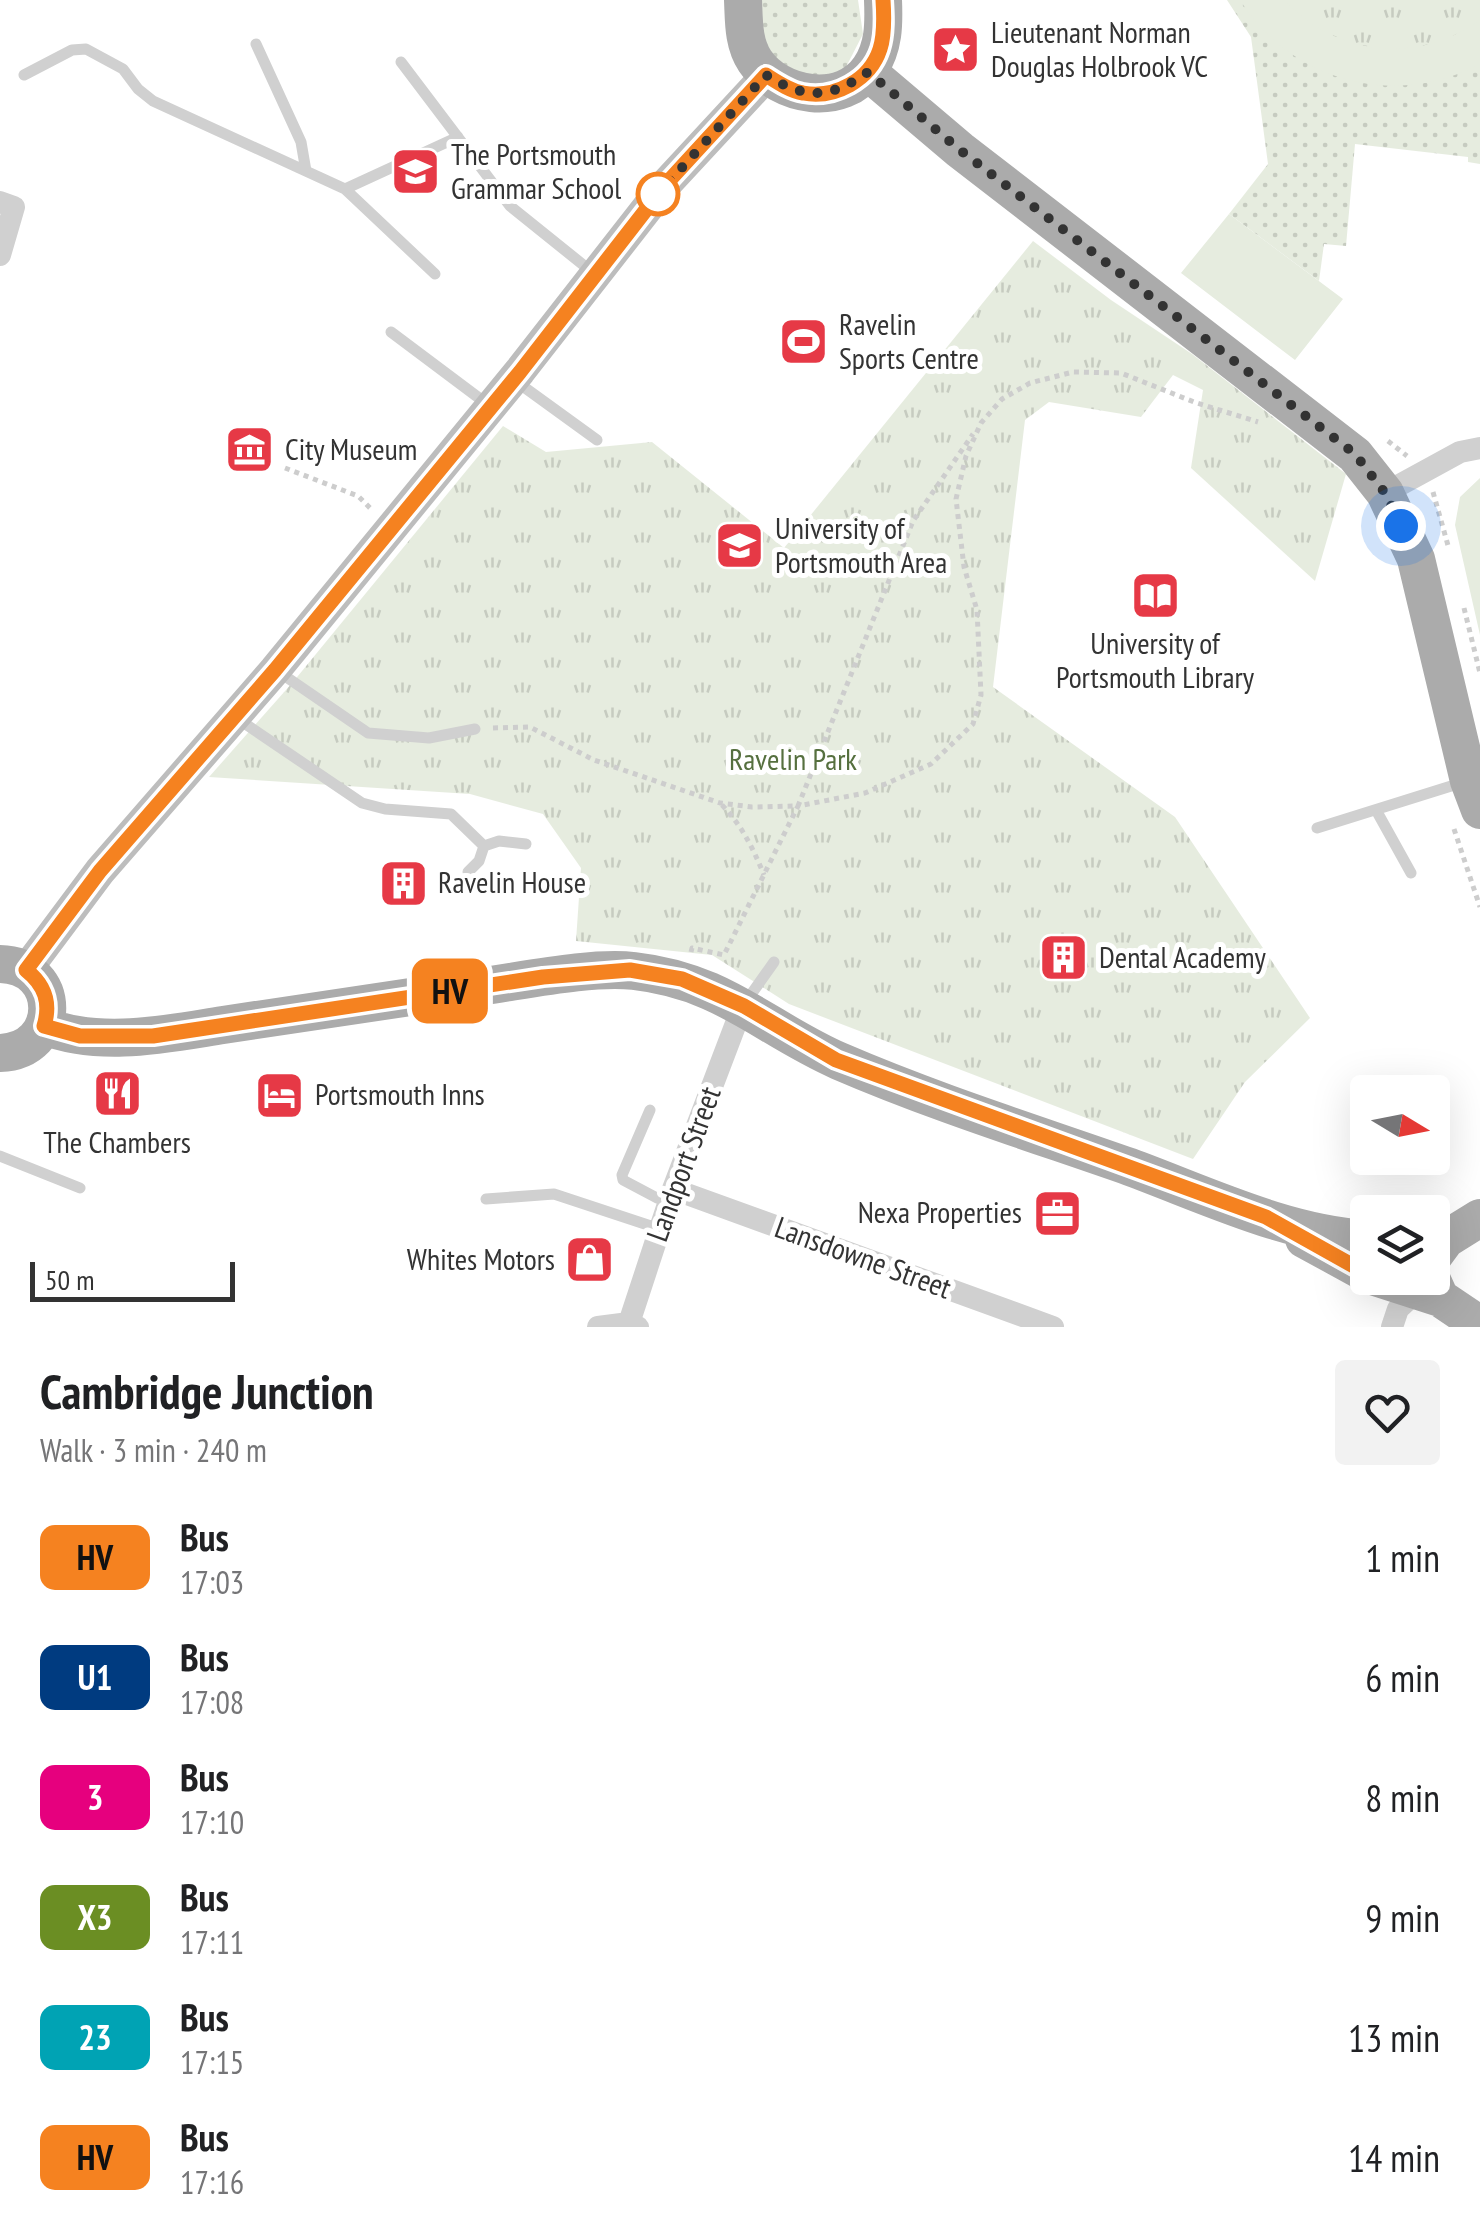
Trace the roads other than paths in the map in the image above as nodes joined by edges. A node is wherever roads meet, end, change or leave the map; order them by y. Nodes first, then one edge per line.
1 (744, 0) edge
2 (883, 0) edge
3 (256, 44) dead end
4 (401, 62) dead end
5 (868, 72) junction
6 (24, 75) dead end
7 (766, 75) junction
8 (458, 137) junction
9 (306, 171) junction
10 (345, 189) junction
11 (0, 202) edge
12 (0, 254) edge
13 (435, 274) dead end
14 (596, 274) junction
15 (390, 332) dead end
16 (513, 379) junction
17 (490, 407) junction
18 (597, 440) dead end
19 (1480, 448) edge
20 (1385, 493) junction
21 (275, 670) junction
22 (235, 716) junction
23 (475, 728) road end
24 (1464, 793) edge
25 (1376, 810) junction
26 (1318, 828) dead end
27 (526, 844) dead end
28 (484, 846) junction
29 (468, 872) dead end
30 (1411, 874) dead end
31 (774, 962) dead end
32 (13, 967) edge
33 (744, 1006) junction
34 (44, 1026) junction
35 (0, 1054) edge
36 (650, 1110) dead end
37 (0, 1156) edge
38 (80, 1188) dead end
39 (671, 1194) junction
40 (486, 1200) dead end
41 (1266, 1217) junction
42 (1478, 1220) edge
43 (1450, 1225) edge
44 (660, 1229) junction
45 (1350, 1237) edge
46 (1450, 1238) edge
47 (1350, 1264) edge
48 (1416, 1295) edge
49 (1444, 1295) edge
50 (634, 1325) edge
51 (1480, 1325) edge
52 (598, 1327) edge
53 (1053, 1327) edge
54 (1392, 1327) edge

1 - 7 main road
2 - 5 main road
3 - 9 lane
4 - 8 lane
5 - 7 main road
5 - 20 main road
6 - 9 lane
7 - 14 main road
8 - 10 lane
8 - 14 lane
9 - 10 lane
10 - 13 lane
11 - 12 street
14 - 16 main road
15 - 17 lane
16 - 17 main road
16 - 18 lane
17 - 21 main road
19 - 20 street
20 - 24 main road
21 - 22 main road
21 - 23 lane
22 - 28 lane
22 - 32 main road
24 - 25 lane
25 - 26 lane
25 - 30 lane
27 - 28 lane
28 - 29 lane
31 - 33 lane
32 - 34 main road
33 - 34 main road
33 - 39 street, Landport Street
33 - 41 main road
34 - 35 main road
36 - 39 lane
37 - 38 lane
39 - 44 street, Landport Street
39 - 53 street, Lansdowne Street
40 - 44 lane
41 - 45 main road
41 - 47 main road
42 - 43 main road
42 - 46 main road
44 - 50 street, Landport Street
48 - 54 street
49 - 51 main road
50 - 52 street

